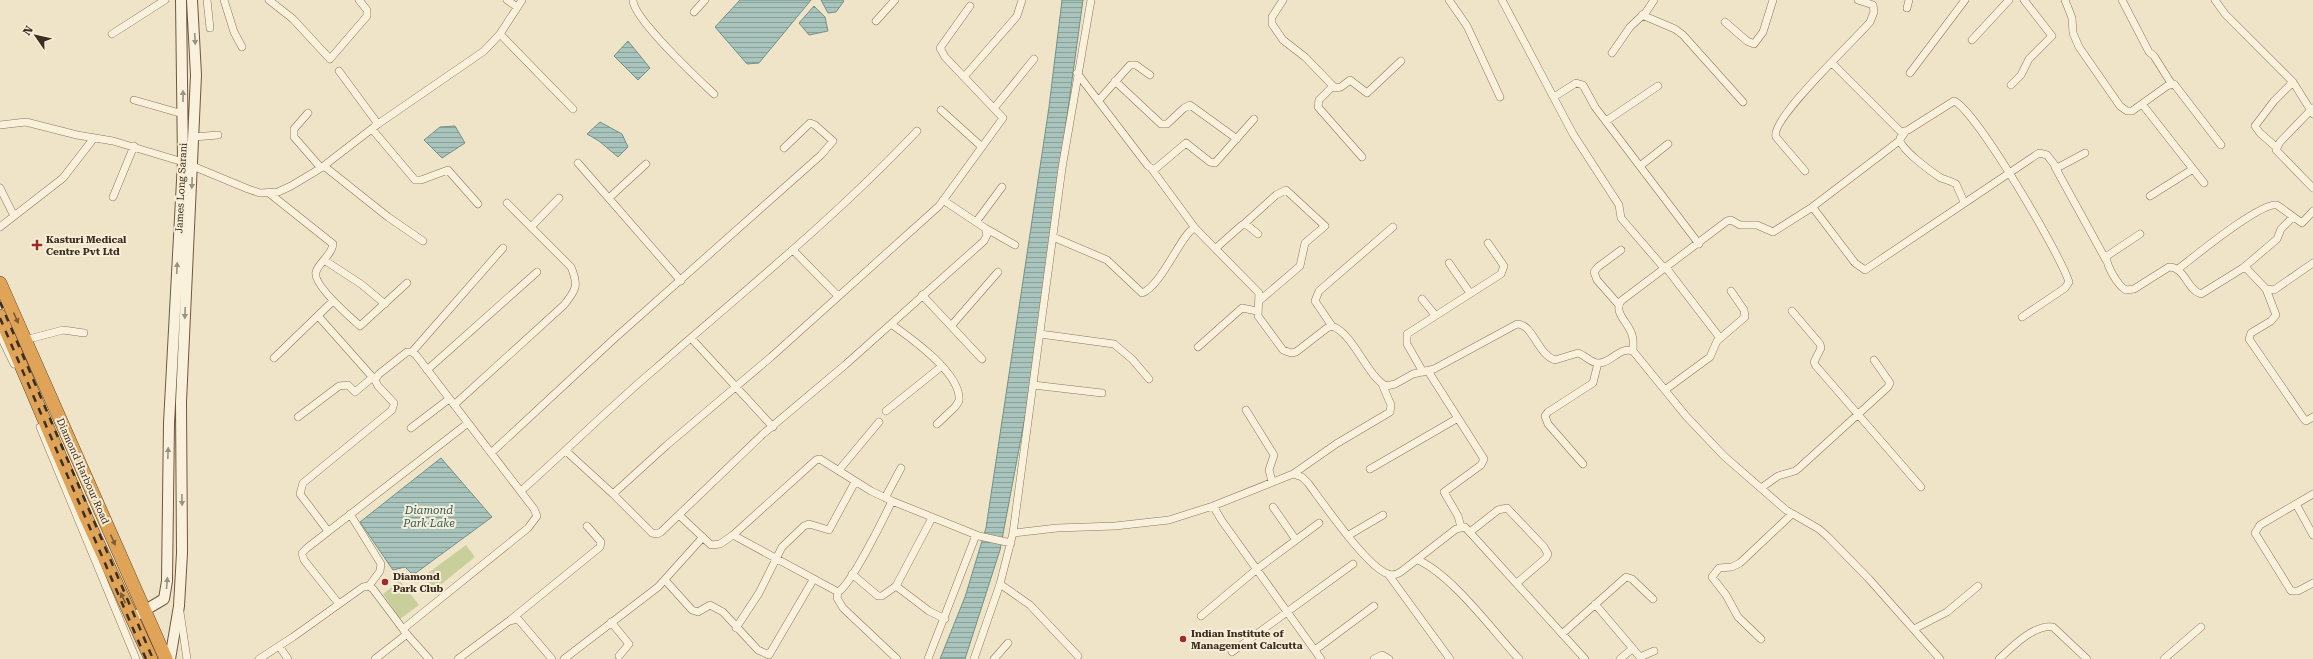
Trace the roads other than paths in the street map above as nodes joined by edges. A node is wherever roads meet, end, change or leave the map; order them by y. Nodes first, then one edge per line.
1 (164, 0) edge
2 (181, 0) edge
3 (192, 0) edge
4 (207, 0) edge
5 (224, 0) edge
6 (269, 0) edge
7 (359, 0) edge
8 (507, 0) edge
9 (522, 0) edge
10 (633, 0) edge
11 (705, 0) edge
12 (895, 0) edge
13 (1022, 0) edge
14 (1091, 0) edge
15 (1283, 0) edge
16 (1449, 0) edge
17 (1502, 0) edge
18 (1654, 0) edge
19 (1773, 0) edge
20 (1858, 0) edge
21 (1909, 0) edge
22 (1965, 0) edge
23 (2009, 0) edge
24 (2024, 0) edge
25 (2065, 0) edge
26 (2122, 0) edge
27 (2215, 0) edge
28 (970, 6) dead end
29 (517, 7) junction
30 (1907, 8) dead end
31 (694, 12) dead end
32 (1642, 15) junction
33 (876, 21) dead end
34 (1725, 22) dead end
35 (210, 28) dead end
36 (112, 34) dead end
37 (500, 34) junction
38 (1972, 40) dead end
39 (242, 47) dead end
40 (1612, 53) dead end
41 (1034, 60) dead end
42 (1401, 61) dead end
43 (1832, 63) junction
44 (339, 70) dead end
45 (1077, 73) junction
46 (1910, 73) dead end
47 (1150, 75) dead end
48 (964, 77) junction
49 (1115, 81) junction
50 (2293, 82) junction
51 (2171, 83) junction
52 (2011, 85) dead end
53 (1658, 86) dead end
54 (1332, 87) junction
55 (714, 94) dead end
56 (1500, 97) dead end
57 (1554, 97) junction
58 (134, 100) dead end
59 (1099, 100) junction
60 (1744, 102) dead end
61 (2142, 104) junction
62 (994, 107) junction
63 (573, 110) dead end
64 (941, 110) dead end
65 (2312, 110) edge
66 (308, 113) dead end
67 (183, 114) junction
68 (1254, 119) dead end
69 (1606, 121) junction
70 (378, 124) junction
71 (0, 125) edge
72 (372, 130) junction
73 (917, 131) dead end
74 (1903, 132) junction
75 (218, 135) dead end
76 (194, 137) junction
77 (94, 138) junction
78 (1237, 139) junction
79 (1899, 141) junction
80 (1668, 144) dead end
81 (2222, 145) dead end
82 (134, 146) junction
83 (982, 147) junction
84 (2276, 147) junction
85 (784, 148) dead end
86 (2085, 153) dead end
87 (1362, 157) dead end
88 (578, 163) dead end
89 (188, 164) junction
90 (646, 164) dead end
91 (1640, 166) junction
92 (323, 167) junction
93 (2055, 167) junction
94 (1151, 168) junction
95 (2193, 169) junction
96 (1805, 171) dead end
97 (2009, 173) junction
98 (2204, 183) dead end
99 (1002, 187) dead end
100 (0, 188) edge
101 (2313, 188) edge
102 (269, 193) junction
103 (2150, 196) dead end
104 (113, 197) dead end
105 (559, 198) dead end
106 (609, 198) junction
107 (944, 200) junction
108 (1964, 202) junction
109 (507, 203) dead end
110 (478, 204) dead end
111 (1811, 208) junction
112 (2313, 210) edge
113 (14, 216) junction
114 (2292, 218) junction
115 (976, 222) junction
116 (1244, 224) junction
117 (0, 227) edge
118 (531, 227) junction
119 (1393, 227) dead end
120 (985, 228) junction
121 (1195, 228) junction
122 (1258, 234) dead end
123 (2140, 234) dead end
124 (1053, 237) junction
125 (423, 241) dead end
126 (1488, 243) dead end
127 (1699, 244) junction
128 (1015, 245) dead end
129 (503, 248) dead end
130 (1216, 248) junction
131 (793, 250) junction
132 (1621, 250) dead end
133 (324, 260) junction
134 (2106, 260) junction
135 (1449, 263) dead end
136 (2313, 263) edge
137 (1664, 268) junction
138 (2243, 268) junction
139 (2178, 269) junction
140 (537, 272) dead end
141 (998, 272) dead end
142 (681, 281) junction
143 (0, 282) edge
144 (407, 283) dead end
145 (2266, 289) junction
146 (1731, 291) dead end
147 (1470, 293) junction
148 (922, 295) junction
149 (838, 296) junction
150 (1422, 299) dead end
151 (334, 301) junction
152 (1259, 301) junction
153 (385, 304) junction
154 (1619, 305) junction
155 (1792, 311) dead end
156 (1257, 312) junction
157 (1435, 315) junction
158 (0, 316) edge
159 (319, 317) junction
160 (2022, 317) dead end
161 (891, 324) junction
162 (951, 326) junction
163 (1332, 326) junction
164 (84, 332) dead end
165 (1040, 334) junction
166 (0, 335) edge
167 (691, 338) junction
168 (1720, 338) junction
169 (25, 340) junction
170 (1198, 346) dead end
171 (1633, 350) junction
172 (412, 352) junction
173 (274, 358) dead end
174 (982, 359) dead end
175 (1874, 360) dead end
176 (1598, 363) junction
177 (942, 366) junction
178 (427, 370) junction
179 (1426, 371) junction
180 (374, 379) junction
181 (1149, 379) dead end
182 (1033, 384) junction
183 (1382, 384) junction
184 (735, 386) junction
185 (1665, 390) junction
186 (1102, 393) dead end
187 (449, 399) junction
188 (454, 405) junction
189 (1246, 410) dead end
190 (886, 411) dead end
191 (1858, 416) junction
192 (298, 417) dead end
193 (2313, 417) edge
194 (1458, 418) junction
195 (879, 422) dead end
196 (468, 423) junction
197 (937, 424) dead end
198 (773, 427) junction
199 (411, 428) dead end
200 (566, 451) junction
201 (491, 453) junction
202 (1583, 464) dead end
203 (901, 468) dead end
204 (1370, 469) dead end
205 (839, 470) junction
206 (1293, 474) junction
207 (1272, 481) junction
208 (855, 482) junction
209 (1921, 487) dead end
210 (1761, 488) junction
211 (521, 491) junction
212 (613, 494) junction
213 (2313, 494) edge
214 (885, 498) junction
215 (892, 501) junction
216 (2296, 504) junction
217 (1213, 506) junction
218 (1273, 507) dead end
219 (350, 514) junction
220 (1792, 514) junction
221 (680, 515) junction
222 (1383, 515) dead end
223 (932, 518) junction
224 (1319, 523) dead end
225 (587, 526) dead end
226 (1460, 527) junction
227 (328, 531) junction
228 (1470, 532) junction
229 (1013, 533) junction
230 (733, 535) junction
231 (977, 535) junction
232 (1349, 535) junction
233 (2313, 535) edge
234 (703, 537) junction
235 (1296, 540) junction
236 (1008, 543) junction
237 (777, 560) junction
238 (1418, 560) junction
239 (1353, 564) dead end
240 (1257, 569) junction
241 (852, 574) junction
242 (1388, 574) junction
243 (665, 580) junction
244 (813, 580) junction
245 (1517, 583) junction
246 (2313, 583) edge
247 (1000, 584) junction
248 (368, 586) junction
249 (896, 586) junction
250 (1978, 586) dead end
251 (838, 592) junction
252 (1653, 599) dead end
253 (339, 604) junction
254 (1595, 604) junction
255 (180, 606) junction
256 (1374, 606) dead end
257 (145, 612) junction
258 (1288, 612) junction
259 (1200, 616) dead end
260 (132, 618) junction
261 (945, 619) junction
262 (509, 621) junction
263 (611, 622) junction
264 (2201, 627) dead end
265 (736, 628) junction
266 (1914, 629) junction
267 (405, 631) junction
268 (1562, 634) junction
269 (1761, 639) dead end
270 (1008, 643) dead end
271 (279, 646) junction
272 (1632, 649) junction
273 (1315, 650) junction
274 (1654, 650) dead end
275 (1232, 652) dead end
276 (619, 656) dead end
277 (1078, 656) dead end
278 (771, 657) edge
279 (136, 659) edge
280 (151, 659) edge
281 (166, 659) edge
282 (170, 659) edge
283 (187, 659) edge
284 (259, 659) edge
285 (288, 659) edge
286 (375, 659) edge
287 (429, 659) edge
288 (458, 659) edge
289 (552, 659) edge
290 (564, 659) edge
291 (897, 659) edge
292 (928, 659) edge
293 (974, 659) edge
294 (994, 659) edge
295 (1321, 659) edge
296 (1374, 659) edge
297 (1389, 659) edge
298 (1450, 659) edge
299 (1519, 659) edge
300 (1585, 659) edge
301 (1620, 659) edge
302 (1940, 659) edge
303 (1999, 659) edge
304 (2087, 659) edge
305 (2164, 659) edge

1 - 36 street
67 -> 2 main road, James Long Sarani
3 -> 76 main road
4 - 35 street
5 - 39 street
6 - 7 street
8 - 29 street
9 - 29 street
10 - 55 street
11 - 31 street
12 - 33 street
13 - 48 street
14 - 45 street
15 - 54 street
16 - 56 street
17 - 57 street
18 - 32 street
19 - 34 street
20 - 43 street
21 - 30 street
22 - 46 street
23 - 38 street
24 - 52 street
25 - 61 street
26 - 51 street
27 - 50 street
28 - 48 street
29 - 37 street
32 - 40 street
32 - 60 street
37 - 63 street
37 - 70 street
41 - 62 street
42 - 54 street
43 - 74 street
43 - 96 street
44 - 70 street
45 - 59 street
45 - 124 street
47 - 49 street
48 - 62 street
49 - 59 street
49 - 78 street
50 - 65 street
50 - 84 street
51 - 61 street
51 - 81 street
53 - 69 street
54 - 87 street
57 - 69 street
57 - 137 street
58 - 67 street
59 - 94 street
61 - 95 street
62 - 83 street
64 - 83 street
65 - 84 street
66 - 92 street
67 - 89 main road, James Long Sarani
68 - 78 street
69 - 91 street
70 - 72 street
71 - 77 street
72 - 92 street
72 - 110 street
73 - 131 street
74 - 79 street
74 - 97 street
75 - 76 street
76 - 89 main road
77 - 82 street
77 - 113 street
78 - 94 street
79 - 108 street
79 - 111 street
80 - 91 street
82 - 89 street
82 - 104 street
83 - 107 street
84 - 101 street
85 - 142 street
86 - 93 street
88 - 106 street
89 - 102 street
89 -> 255 main road
257 -> 89 main road, James Long Sarani
90 - 106 street
91 - 127 street
92 - 102 street
92 - 125 street
93 - 97 street
93 - 134 street
94 - 121 street
95 - 98 street
95 - 103 street
97 - 108 street
97 - 160 street
99 - 115 street
100 - 113 street
102 - 133 street
105 - 118 street
106 - 142 street
107 - 115 street
107 - 149 street
108 - 111 street
109 - 118 street
111 - 127 street
112 - 114 street
113 - 117 street
114 - 138 street
114 - 139 street
115 - 120 street
116 - 122 street
116 - 130 street
116 - 152 street
118 - 188 street
119 - 163 street
120 - 128 street
120 - 148 street
121 - 124 street
121 - 130 street
123 - 134 street
124 - 165 street
126 - 147 street
127 - 137 street
129 - 172 street
130 - 152 street
131 - 149 street
131 - 167 street
132 - 154 street
133 - 151 street
133 - 153 street
134 - 139 street
135 - 147 street
136 - 145 street
137 - 154 street
137 - 168 street
138 - 139 street
138 - 145 street
140 - 178 street
141 - 162 street
142 - 201 street
143 -> 169 highway, Diamond Harbour Road
144 - 153 street
145 - 193 street
146 - 168 street
147 - 157 street
148 - 161 street
148 - 162 street
149 - 184 street
150 - 157 street
151 - 153 street
151 - 159 street
152 - 156 street
154 - 171 street
155 - 191 street
156 - 163 street
156 - 170 street
157 - 179 street
260 -> 158 highway, Diamond Harbour Road
159 - 173 street
159 - 180 street
161 - 177 street
161 - 198 street
162 - 174 street
163 - 183 street
164 - 169 street
165 - 181 street
165 - 182 street
166 - 279 street
167 - 184 street
167 - 200 street
168 - 185 street
169 -> 257 highway, Diamond Harbour Road
171 - 176 street
171 - 185 street
172 - 178 street
172 - 180 street
175 - 191 street
176 - 179 street
176 - 202 street
177 - 190 street
177 - 197 street
178 - 187 street
179 - 183 street
179 - 194 street
180 - 192 street
180 - 227 street
182 - 186 street
182 - 229 street
183 - 206 street
184 - 198 street
184 - 212 street
185 - 210 street
187 - 188 street
187 - 199 street
188 - 196 street
189 - 207 street
191 - 209 street
191 - 210 street
194 - 204 street
194 - 226 street
195 - 205 street
196 - 201 street
196 - 219 street
198 - 221 street
200 - 211 street
200 - 212 street
201 - 211 street
203 - 214 street
205 - 208 street
205 - 230 street
206 - 207 street
206 - 232 street
207 - 217 street
208 - 214 street
208 - 237 street
210 - 220 street
211 - 267 street
212 - 221 street
213 - 216 street
214 - 215 street
215 - 223 street
215 - 241 street
216 - 233 street
216 - 246 street
217 - 229 street
217 - 240 street
218 - 235 street
219 - 227 street
219 - 248 street
220 - 266 street
220 - 269 street
221 - 234 street
222 - 232 street
223 - 231 street
223 - 249 street
224 - 235 street
225 - 262 street
226 - 228 street
226 - 238 street
227 - 253 street
228 - 245 street
228 - 245 street
229 - 236 street
230 - 234 street
230 - 237 street
231 - 236 street
231 - 261 street
232 - 242 street
234 - 243 street
235 - 240 street
236 - 247 street
237 - 244 street
237 - 265 street
238 - 242 street
238 - 299 street
239 - 258 street
240 - 258 street
240 - 259 street
241 - 249 street
241 - 251 street
242 - 298 street
243 - 263 street
243 - 265 street
244 - 251 street
244 - 278 street
245 - 268 street
247 - 277 street
247 - 293 street
248 - 253 street
248 - 267 street
249 - 261 street
250 - 266 street
251 - 291 street
252 - 254 street
253 - 271 street
254 - 268 street
254 - 272 street
255 - 282 main road
255 - 283 street
256 - 273 street
257 - 260 main road, James Long Sarani
257 - 281 highway, Diamond Harbour Road
258 - 273 street
258 - 275 street
260 - 280 highway, Diamond Harbour Road
261 - 292 street
262 - 288 street
262 - 289 street
263 - 276 street
263 - 290 street
264 - 305 street
265 - 278 street
266 - 302 street
267 - 286 street
267 - 287 street
268 - 300 street
270 - 294 street
271 - 284 street
271 - 285 street
272 - 274 street
272 - 301 street
273 - 295 street
296 - 297 street
303 - 304 street

